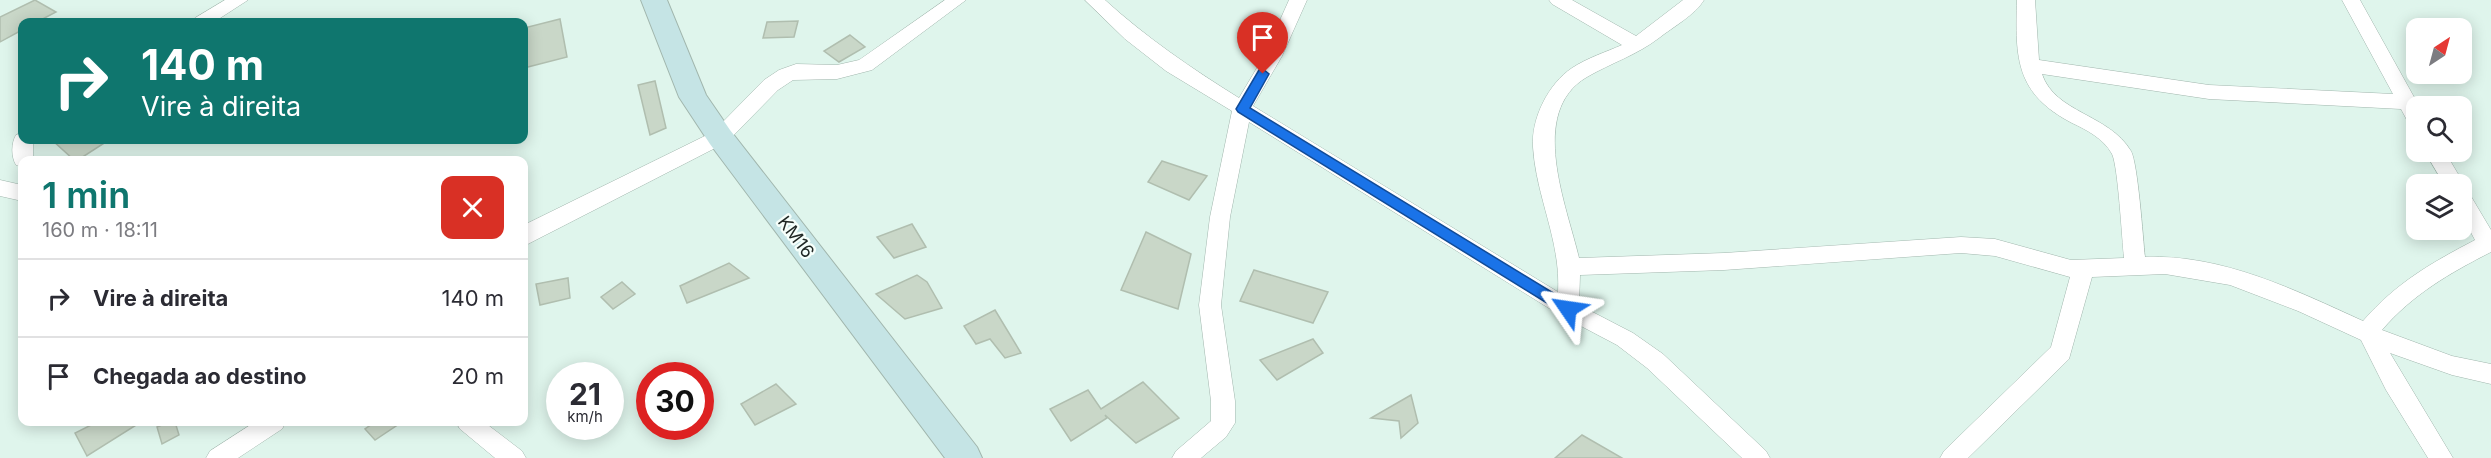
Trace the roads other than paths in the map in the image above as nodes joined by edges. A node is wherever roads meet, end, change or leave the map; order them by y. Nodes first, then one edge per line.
1 (239, 0) edge
2 (654, 0) edge
3 (957, 0) edge
4 (1094, 0) edge
5 (1298, 0) edge
6 (1558, 0) edge
7 (1695, 0) edge
8 (2026, 0) edge
9 (2351, 0) edge
10 (208, 18) edge
11 (1637, 45) junction
12 (2032, 66) junction
13 (2406, 100) edge
14 (2406, 102) edge
15 (1242, 109) junction
16 (720, 136) junction
17 (0, 188) edge
18 (18, 192) edge
19 (2472, 215) edge
20 (528, 235) edge
21 (2489, 243) edge
22 (2135, 264) junction
23 (1570, 267) junction
24 (2083, 269) junction
25 (1568, 309) junction
26 (2368, 331) junction
27 (2491, 374) edge
28 (268, 426) edge
29 (474, 426) edge
30 (502, 446) edge
31 (218, 458) edge
32 (965, 458) edge
33 (1184, 458) edge
34 (1758, 458) edge
35 (1952, 458) edge
36 (2441, 458) edge

1 - 10 street
2 - 16 street, KM16
3 - 16 street
4 - 15 street
5 - 15 street
6 - 11 street
7 - 11 street
8 - 12 street
9 - 13 street
11 - 23 street
12 - 14 street
12 - 22 street
15 - 25 street
15 - 33 street
16 - 20 street
16 - 32 street, KM16
17 - 18 street
19 - 21 street
21 - 26 street
22 - 24 street
22 - 26 street
23 - 24 street
23 - 25 street
24 - 35 street
25 - 34 street
26 - 27 street
26 - 36 street
28 - 31 street
29 - 30 street

